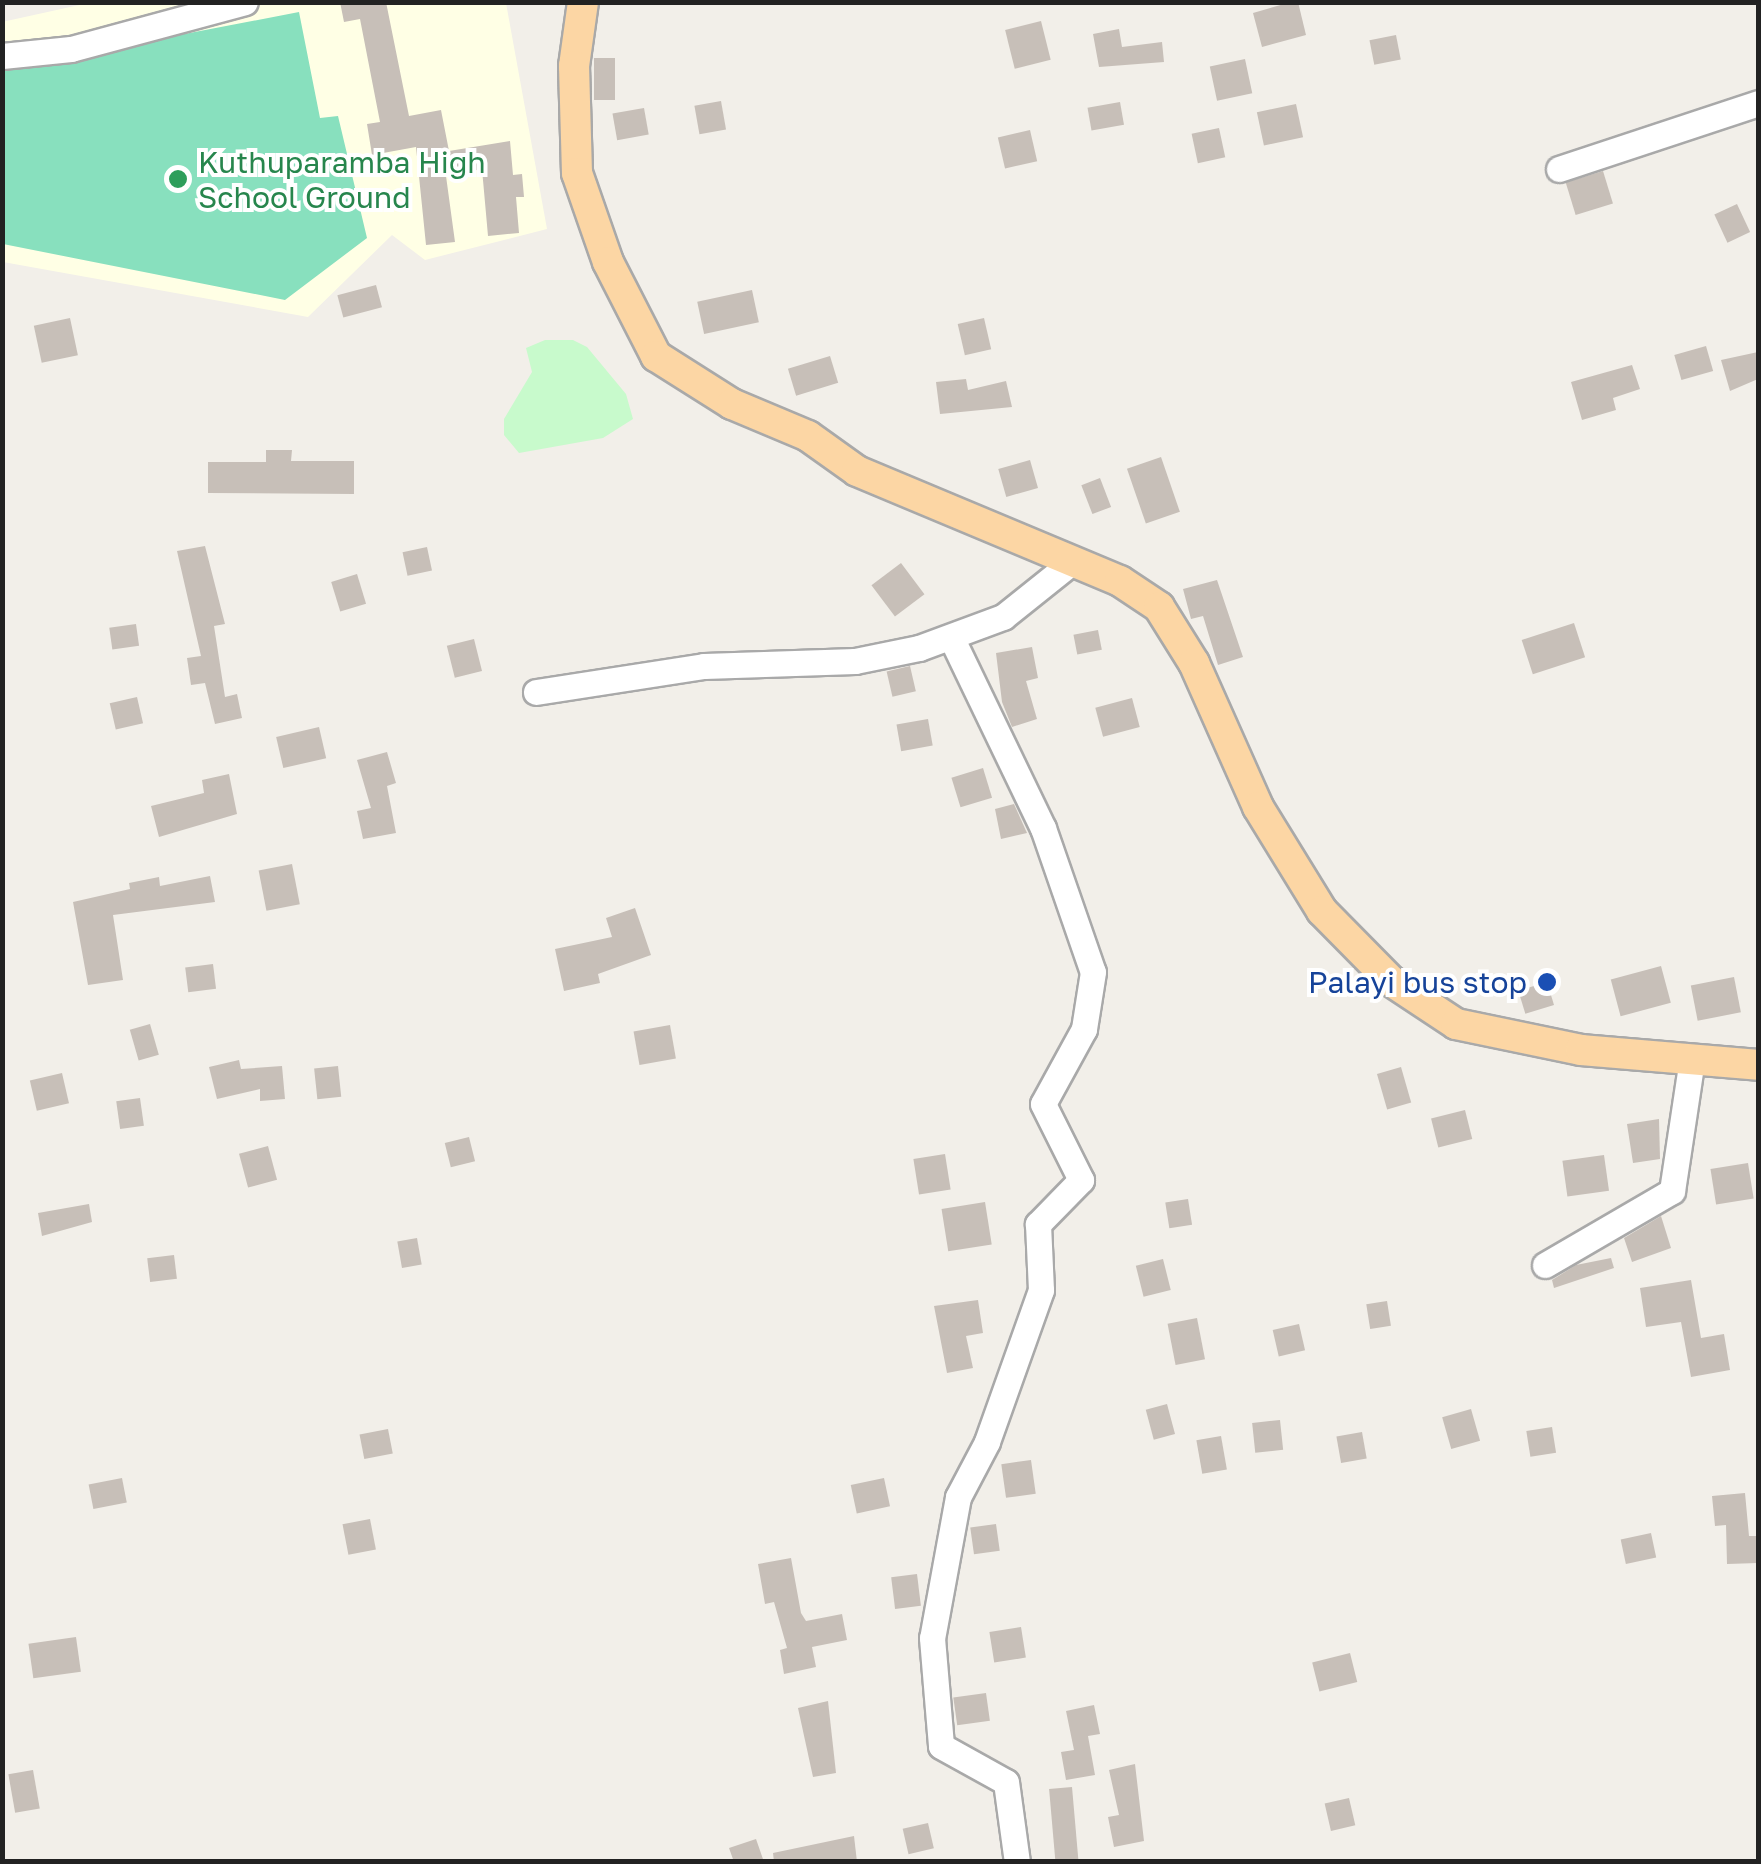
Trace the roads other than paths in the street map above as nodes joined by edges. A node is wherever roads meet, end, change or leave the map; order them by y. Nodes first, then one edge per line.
1 (245, 2) edge
2 (583, 2) edge
3 (2, 56) edge
4 (1758, 103) edge
5 (1559, 170) dead end
6 (1072, 562) junction
7 (951, 637) junction
8 (536, 692) dead end
9 (1692, 1058) junction
10 (1758, 1065) edge
11 (1545, 1265) dead end
12 (1017, 1862) edge

1 - 3 street
2 - 6 main road
4 - 5 street
6 - 7 street
6 - 9 main road
7 - 8 street
7 - 12 street
9 - 10 main road
9 - 11 street

